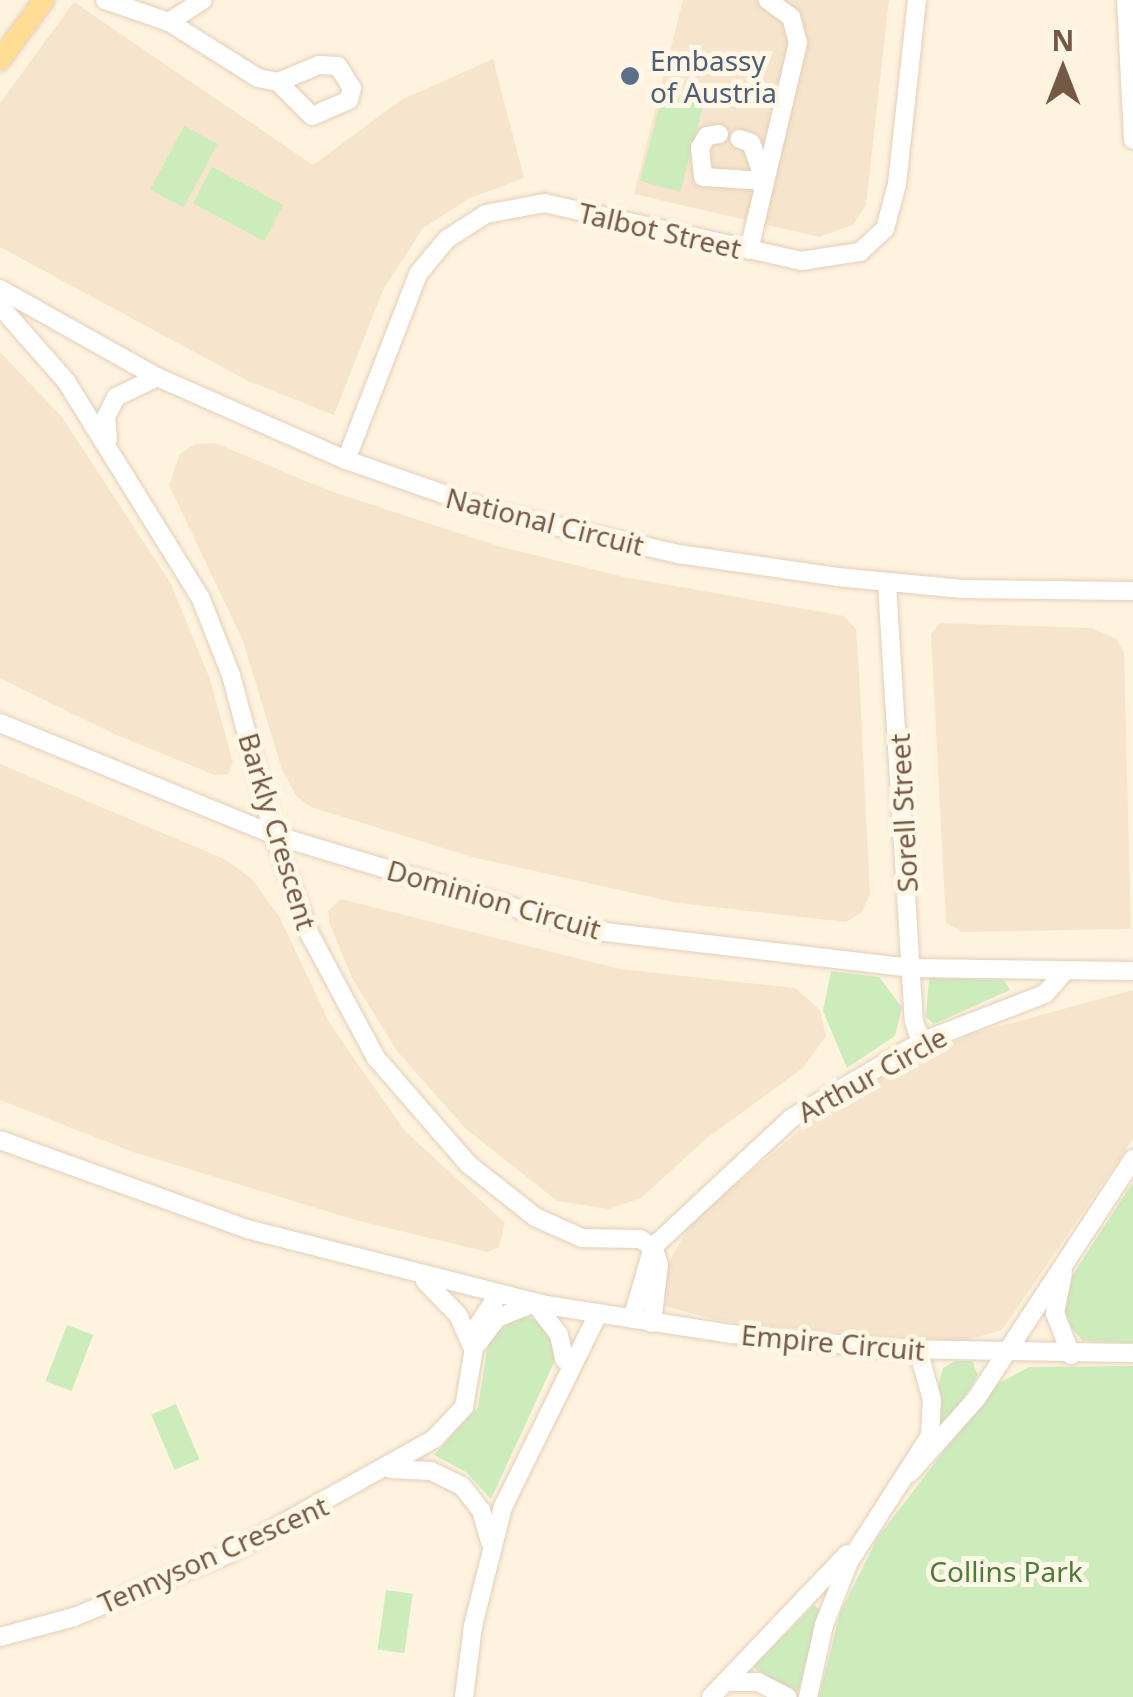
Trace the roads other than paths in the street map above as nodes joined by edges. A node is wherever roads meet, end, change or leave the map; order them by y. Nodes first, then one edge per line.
1 (44, 0) edge
2 (106, 0) edge
3 (203, 0) edge
4 (768, 0) edge
5 (918, 0) edge
6 (1126, 0) edge
7 (169, 22) junction
8 (0, 60) edge
9 (278, 82) dead end
10 (719, 134) dead end
11 (740, 138) dead end
12 (1133, 140) edge
13 (765, 182) junction
14 (749, 250) junction
15 (0, 288) edge
16 (0, 306) edge
17 (157, 377) junction
18 (109, 445) junction
19 (346, 460) junction
20 (887, 583) junction
21 (1133, 591) edge
22 (0, 723) edge
23 (274, 835) junction
24 (910, 968) junction
25 (1132, 970) edge
26 (1064, 973) junction
27 (921, 1042) junction
28 (0, 1140) edge
29 (1133, 1159) edge
30 (653, 1247) junction
31 (1063, 1272) junction
32 (422, 1278) junction
33 (498, 1296) junction
34 (535, 1303) junction
35 (574, 1310) junction
36 (598, 1314) junction
37 (632, 1319) junction
38 (652, 1323) junction
39 (918, 1350) junction
40 (475, 1353) junction
41 (1004, 1353) junction
42 (1133, 1353) edge
43 (1071, 1355) junction
44 (564, 1359) junction
45 (559, 1382) junction
46 (389, 1469) junction
47 (910, 1473) junction
48 (872, 1523) junction
49 (491, 1547) junction
50 (0, 1637) edge
51 (727, 1682) junction
52 (464, 1697) edge
53 (711, 1697) edge
54 (787, 1697) edge
55 (808, 1697) edge

1 - 8 main road
2 - 7 street
3 - 7 street
4 - 13 street
5 - 14 street, Talbot Street
6 - 12 street
7 - 9 street
10 - 13 street
11 - 13 street
13 - 14 street
14 - 19 street, Talbot Street
15 - 17 street, National Circuit
16 - 18 street, Barkly Crescent
17 - 18 street
17 - 19 street, National Circuit
18 - 23 street, Barkly Crescent
19 - 20 street, National Circuit
20 - 21 street, National Circuit
20 - 24 street, Sorell Street
22 - 23 street, Dominion Circuit
23 - 24 street, Dominion Circuit
23 - 30 street, Barkly Crescent
24 - 26 street, Dominion Circuit
24 - 27 street, Sorell Street
25 - 26 street, Dominion Circuit
26 - 27 street, Arthur Circle
27 - 30 street, Arthur Circle
28 - 32 street, Empire Circuit
29 - 31 street
30 - 37 street
30 - 38 street
31 - 41 street
31 - 43 street
32 - 33 street, Empire Circuit
32 - 40 street
33 - 34 street, Empire Circuit
33 - 40 street, Tennyson Crescent
34 - 35 street, Empire Circuit
34 - 40 street, Tennyson Crescent
34 - 44 street
35 - 36 street, Empire Circuit
35 - 44 street
36 - 37 street, Empire Circuit
36 - 45 street
37 - 38 street, Empire Circuit
38 - 39 street, Empire Circuit
39 - 41 street, Empire Circuit
39 - 47 street
40 - 46 street, Tennyson Crescent
41 - 43 street, Empire Circuit
41 - 47 street
42 - 43 street, Empire Circuit
44 - 45 street
45 - 49 street
46 - 49 street
46 - 50 street, Tennyson Crescent
47 - 48 street
48 - 51 street
48 - 55 street
49 - 52 street
51 - 53 street
51 - 54 street

